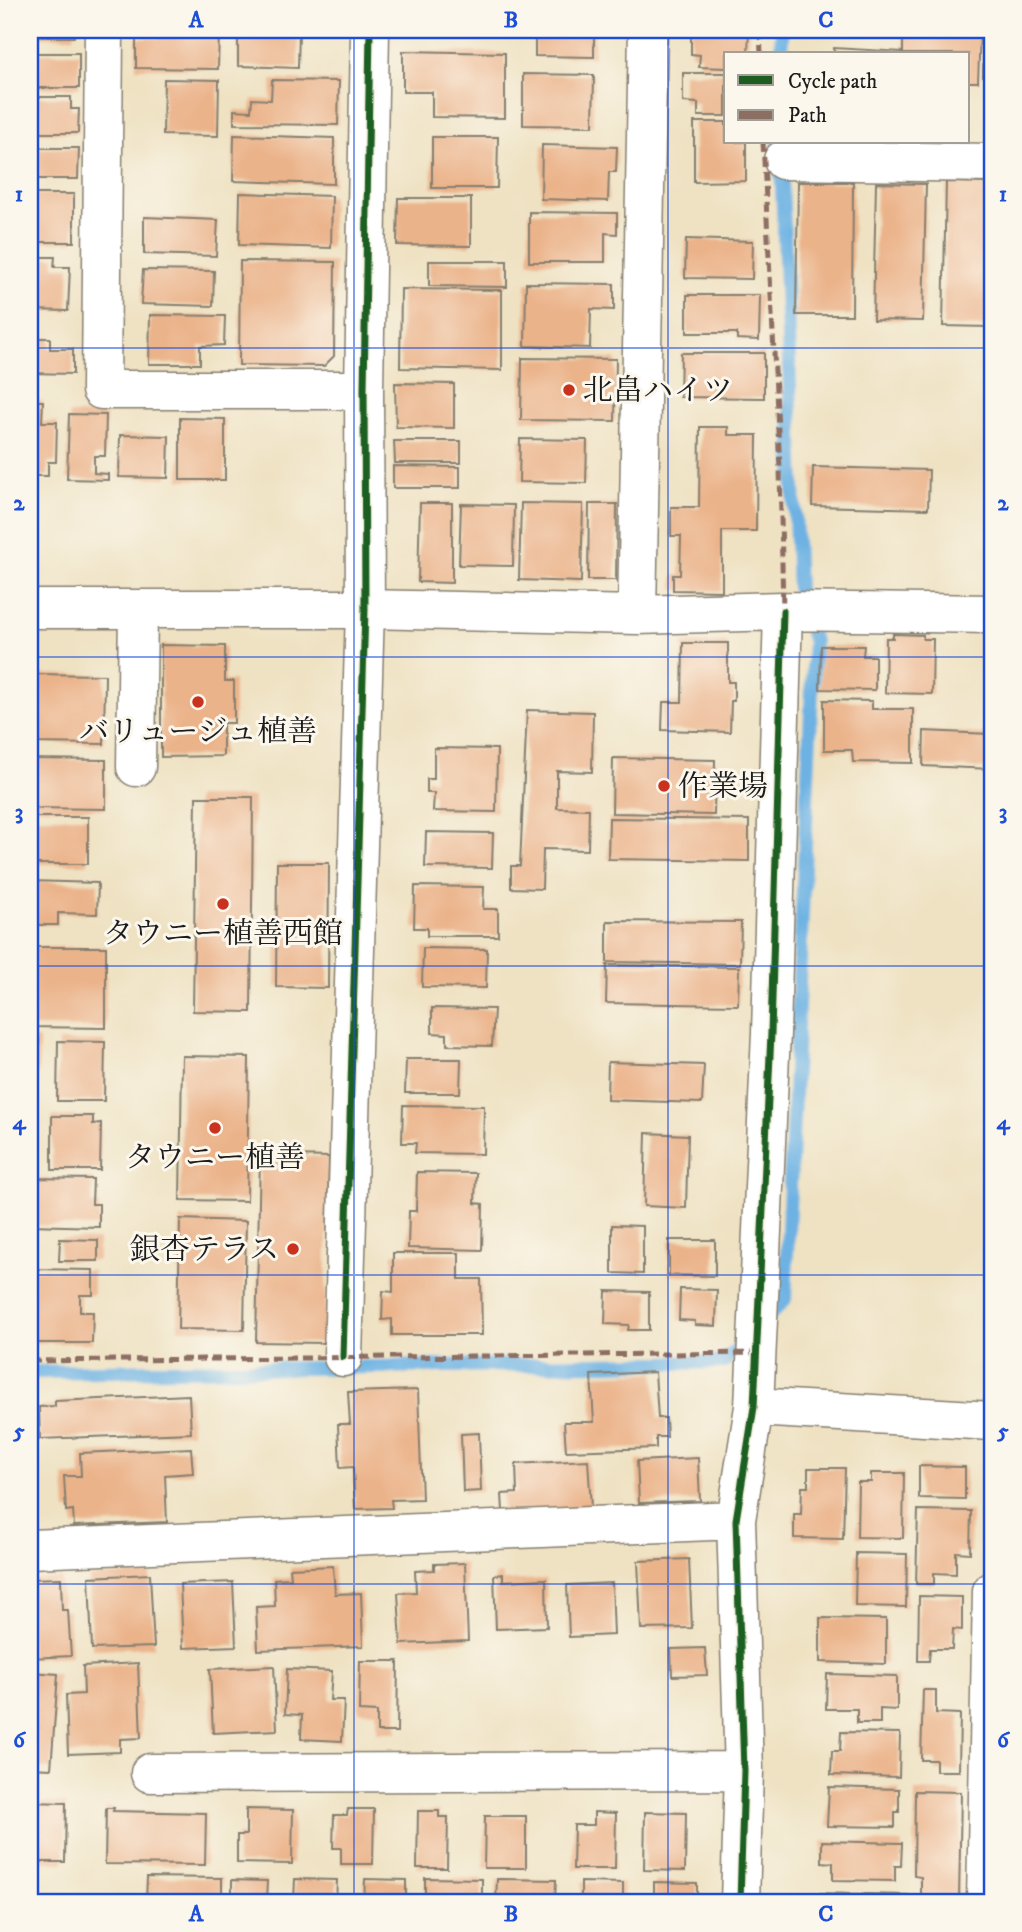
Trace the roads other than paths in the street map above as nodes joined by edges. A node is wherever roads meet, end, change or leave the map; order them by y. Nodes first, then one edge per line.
1 (104, 30) edge
2 (370, 30) edge
3 (648, 30) edge
4 (783, 160) dead end
5 (992, 163) edge
6 (364, 390) junction
7 (30, 609) edge
8 (138, 609) junction
9 (365, 609) junction
10 (783, 611) junction
11 (992, 614) edge
12 (637, 615) junction
13 (136, 767) dead end
14 (343, 1357) dead end
15 (754, 1407) junction
16 (992, 1421) edge
17 (736, 1520) junction
18 (30, 1549) edge
19 (992, 1591) edge
20 (744, 1771) junction
21 (150, 1773) dead end
22 (740, 1902) edge
23 (986, 1902) edge

1 - 6 street
2 - 6 street
3 - 12 street
4 - 5 street
6 - 9 street
7 - 8 street
8 - 9 street
8 - 13 street
9 - 12 street
9 - 14 street
10 - 11 street
10 - 12 street
10 - 15 street
15 - 16 street
15 - 17 street
17 - 18 street
17 - 20 street
19 - 23 street
20 - 21 street
20 - 22 street

